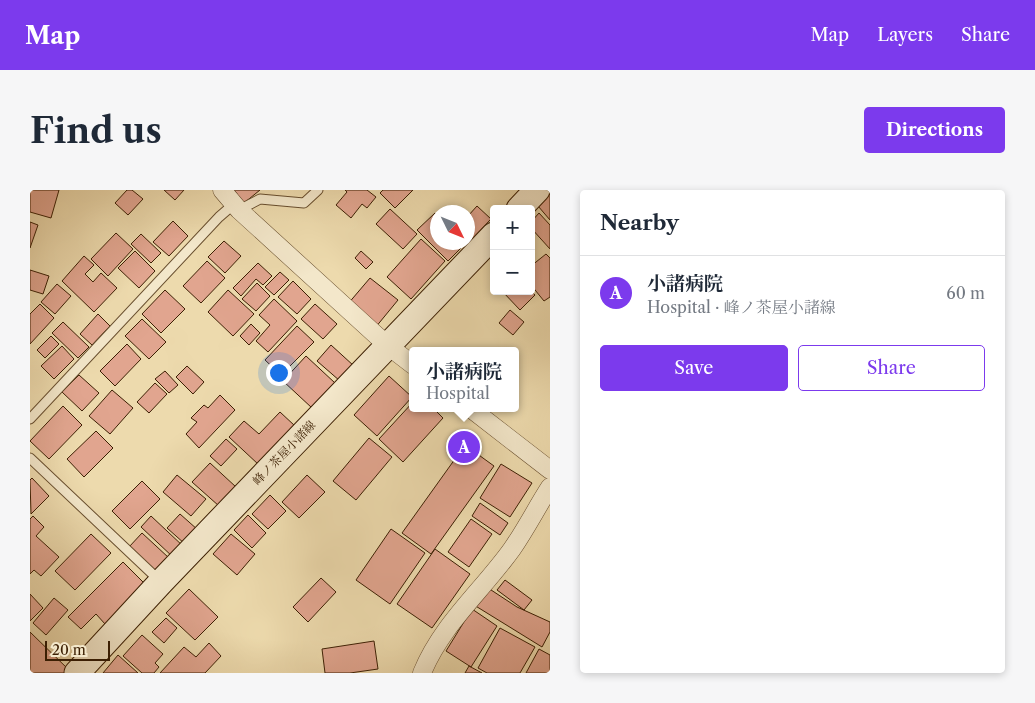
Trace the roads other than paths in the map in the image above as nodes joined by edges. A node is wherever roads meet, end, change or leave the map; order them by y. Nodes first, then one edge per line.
1 (222, 190) edge
2 (318, 190) edge
3 (537, 190) edge
4 (523, 205) edge
5 (236, 207) junction
6 (490, 239) edge
7 (387, 345) junction
8 (409, 362) edge
9 (475, 412) edge
10 (30, 419) edge
11 (30, 458) edge
12 (550, 470) edge
13 (550, 487) edge
14 (161, 582) junction
15 (77, 673) edge
16 (422, 673) edge

1 - 5 street
2 - 5 lane
3 - 4 main road
5 - 7 street
5 - 10 lane
6 - 7 main road, 峰ノ茶屋小諸線
7 - 8 street
7 - 14 main road, 峰ノ茶屋小諸線
9 - 12 street
11 - 14 lane
13 - 16 street
14 - 15 main road, 峰ノ茶屋小諸線

